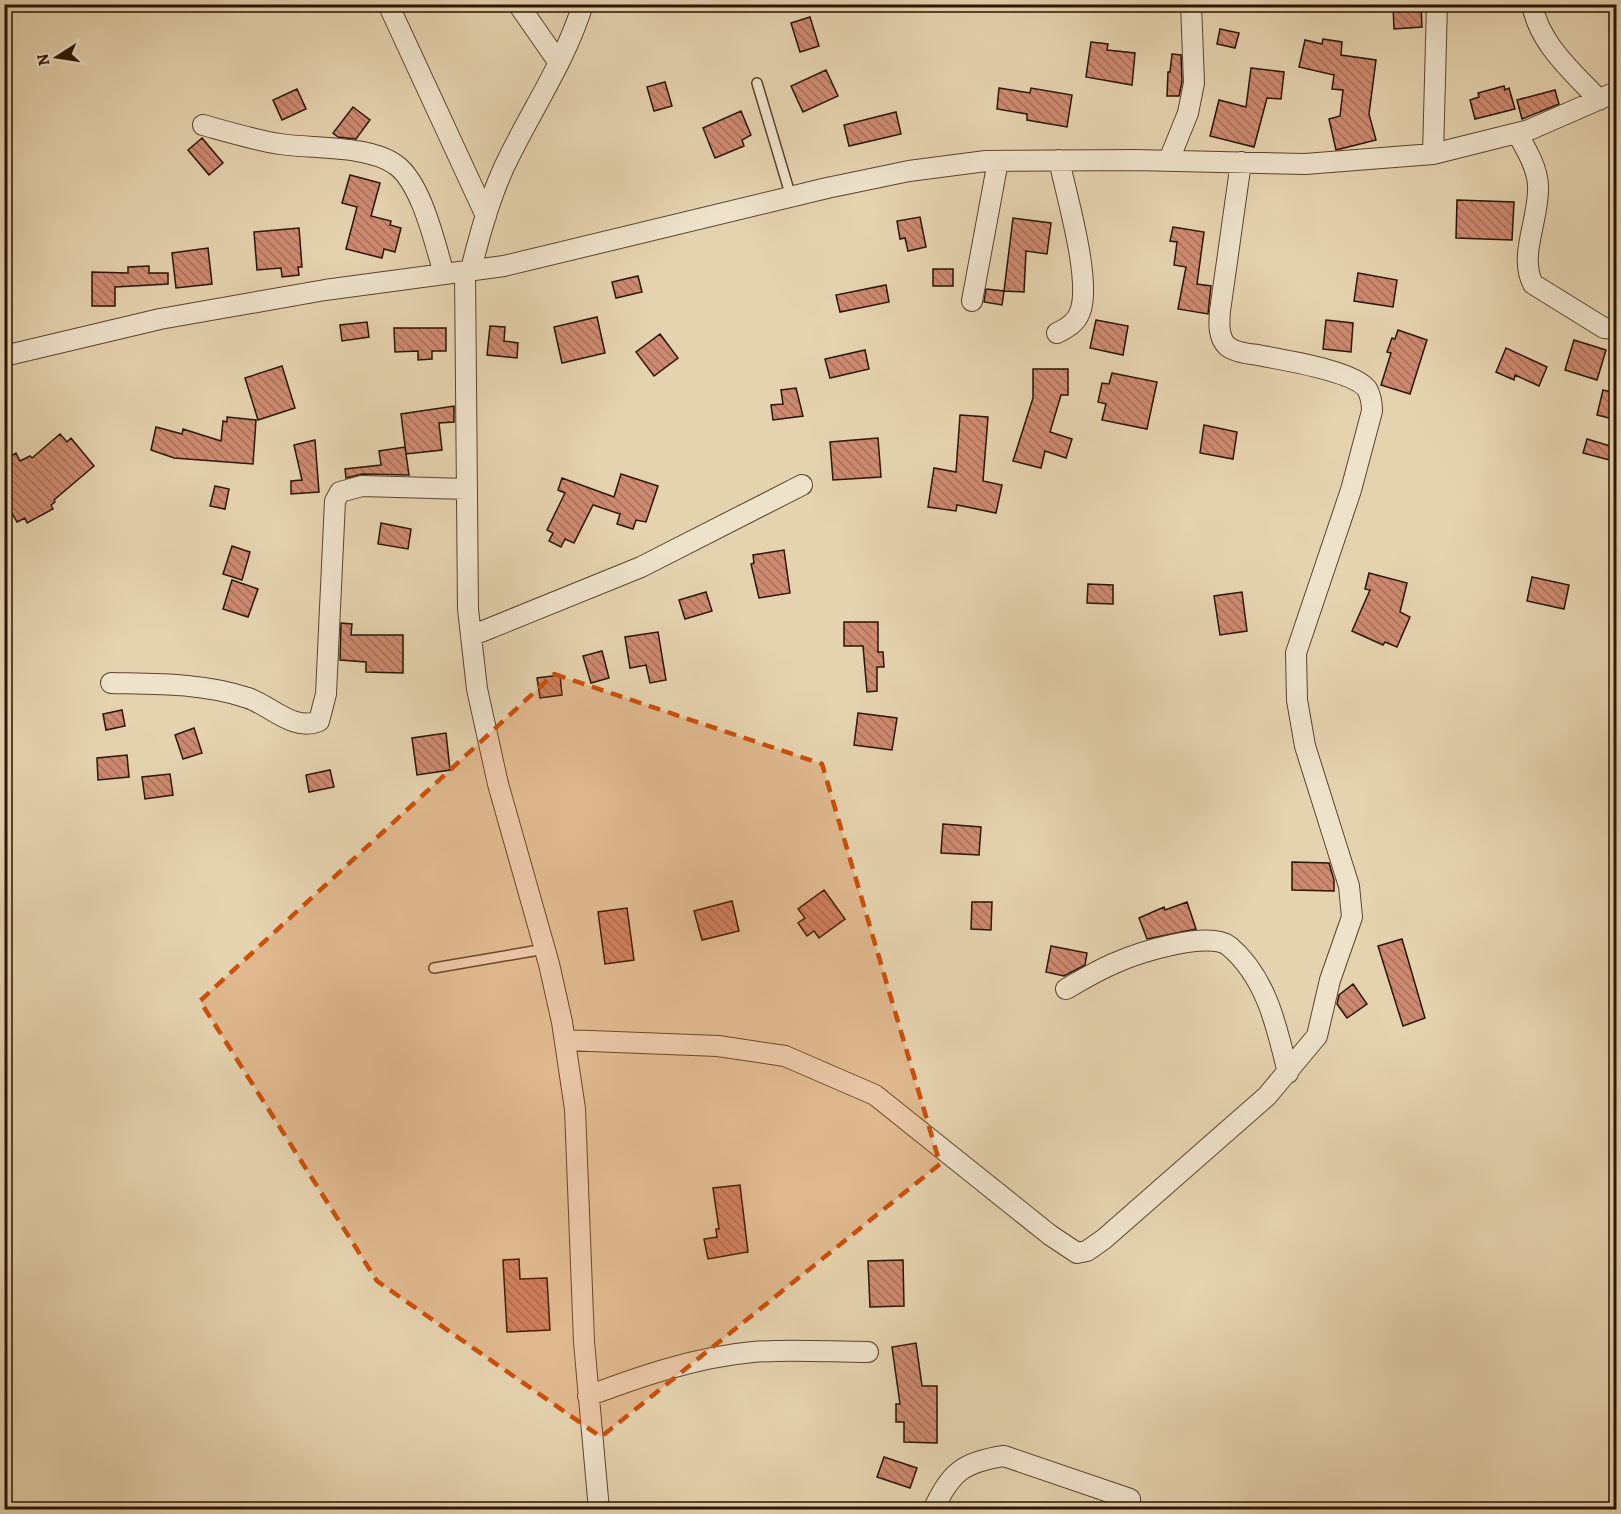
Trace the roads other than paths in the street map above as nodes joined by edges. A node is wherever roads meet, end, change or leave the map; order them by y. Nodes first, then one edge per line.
1 (388, 4) edge
2 (518, 4) edge
3 (583, 4) edge
4 (1191, 4) edge
5 (1437, 4) edge
6 (1532, 4) edge
7 (559, 63) junction
8 (757, 83) dead end
9 (1608, 96) edge
10 (203, 125) dead end
11 (1517, 133) junction
12 (1433, 154) junction
13 (1059, 160) junction
14 (1169, 160) junction
15 (998, 161) junction
16 (1241, 162) junction
17 (791, 197) junction
18 (486, 216) junction
19 (468, 271) junction
20 (444, 274) junction
21 (972, 301) dead end
22 (1617, 329) edge
23 (1057, 333) dead end
24 (4, 356) edge
25 (802, 485) dead end
26 (466, 489) junction
27 (471, 636) junction
28 (111, 683) dead end
29 (545, 949) junction
30 (434, 968) dead end
31 (1066, 989) dead end
32 (565, 1040) junction
33 (1288, 1073) junction
34 (868, 1352) dead end
35 (588, 1396) junction
36 (1130, 1499) dead end
37 (598, 1509) edge
38 (933, 1509) edge

1 - 18 street
2 - 7 street
3 - 7 street
4 - 14 street
5 - 12 street
6 - 9 street
7 - 18 street
8 - 17 lane
9 - 11 street
10 - 20 street
11 - 12 street
11 - 22 street
12 - 16 street
13 - 14 street
13 - 15 street
13 - 23 street
14 - 16 street
15 - 17 street
15 - 21 street
16 - 33 street
17 - 19 street
18 - 19 street
19 - 20 street
19 - 26 street
20 - 24 street
25 - 27 street
26 - 27 street
26 - 28 street
27 - 29 street
29 - 30 lane
29 - 32 street
31 - 33 street
32 - 33 street
32 - 35 street
34 - 35 street
35 - 37 street
36 - 38 street

